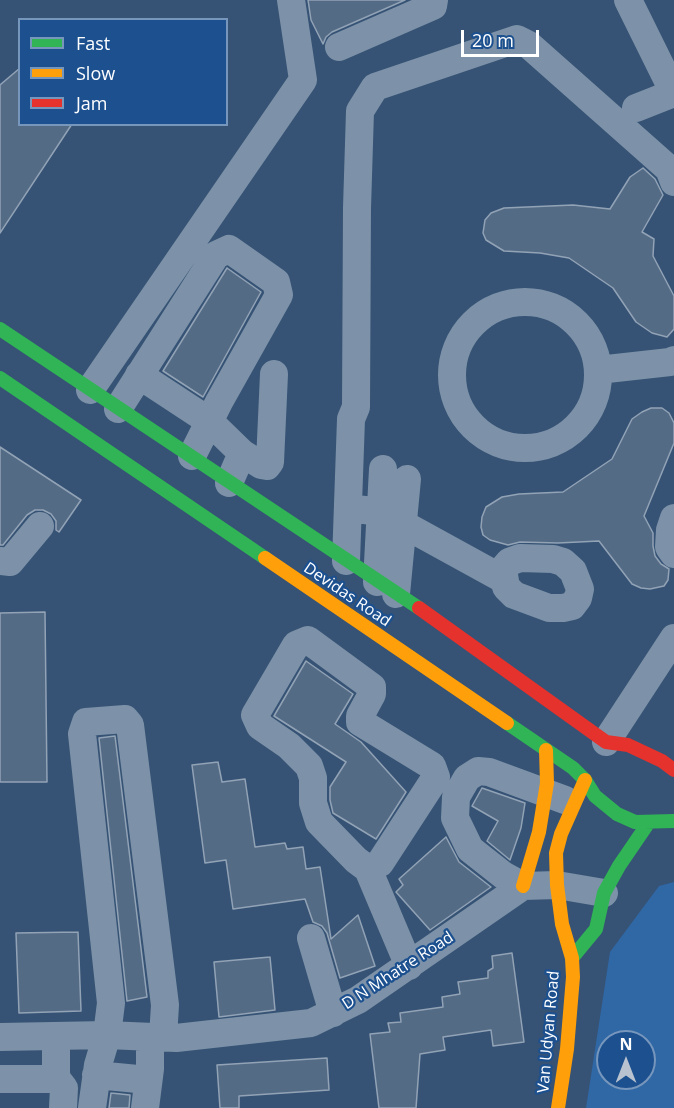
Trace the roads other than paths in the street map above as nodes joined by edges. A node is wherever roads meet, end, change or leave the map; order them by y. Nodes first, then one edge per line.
1 (291, 0) edge
2 (434, 0) edge
3 (628, 0) edge
4 (303, 80) junction
5 (636, 108) dead end
6 (674, 182) edge
7 (0, 329) edge
8 (674, 360) edge
9 (597, 370) junction
10 (274, 374) dead end
11 (140, 375) junction
12 (4, 387) edge
13 (90, 390) junction
14 (118, 409) junction
15 (209, 421) junction
16 (242, 453) junction
17 (192, 456) junction
18 (395, 474) dead end
19 (229, 483) junction
20 (373, 513) junction
21 (674, 518) edge
22 (40, 526) dead end
23 (674, 554) edge
24 (0, 561) edge
25 (369, 576) junction
26 (503, 579) dead end
27 (674, 638) edge
28 (546, 750) junction
29 (596, 753) junction
30 (674, 770) edge
31 (580, 791) junction
32 (545, 792) junction
33 (649, 822) junction
34 (671, 823) edge
35 (368, 869) junction
36 (557, 885) junction
37 (523, 886) junction
38 (604, 893) junction
39 (311, 938) dead end
40 (572, 958) junction
41 (409, 966) junction
42 (333, 1012) junction
43 (107, 1035) junction
44 (56, 1036) junction
45 (5, 1037) edge
46 (156, 1037) junction
47 (96, 1075) junction
48 (5, 1079) edge
49 (57, 1079) junction
50 (148, 1080) junction
51 (63, 1108) edge
52 (92, 1108) edge
53 (145, 1108) edge
54 (558, 1108) edge

1 - 4 street
2 - 4 street
3 - 5 street
4 - 13 street
6 - 20 street
7 - 13 main road, Devidas Road
8 - 9 street
9 - 9 street
10 - 16 street
11 - 14 street
11 - 15 street
11 - 15 street
12 - 28 main road, Devidas Road
13 - 14 main road, Devidas Road
14 - 17 main road, Devidas Road
15 - 16 street
15 - 17 street
16 - 19 street
17 - 19 main road, Devidas Road
18 - 20 street
19 - 25 main road, Devidas Road
20 - 25 street
20 - 25 street
20 - 26 street
21 - 23 street
22 - 24 street
25 - 29 main road, Devidas Road
27 - 29 street
28 - 31 main road, Devidas Road
28 - 32 main road
29 - 30 main road, Devidas Road
29 - 31 main road
31 - 32 street
31 - 33 main road, Devidas Road
31 - 36 main road, Van Udyan Road
32 - 37 main road
32 - 37 street
33 - 34 main road, Devidas Road
33 - 38 main road, Van Udyan Road
35 - 35 street
35 - 41 street
36 - 37 street
36 - 38 street
36 - 40 main road, Van Udyan Road
37 - 41 street, D N Mhatre Road
38 - 40 main road, Van Udyan Road
39 - 42 street
40 - 54 main road, Van Udyan Road
41 - 42 street, D N Mhatre Road
42 - 46 street, D N Mhatre Road
43 - 44 street, D N Mhatre Road
43 - 46 street, D N Mhatre Road
43 - 46 street
43 - 47 street
44 - 45 street, D N Mhatre Road
44 - 49 street
45 - 48 street
46 - 50 street
47 - 50 street
47 - 52 street
48 - 49 street
49 - 51 street
50 - 53 street

